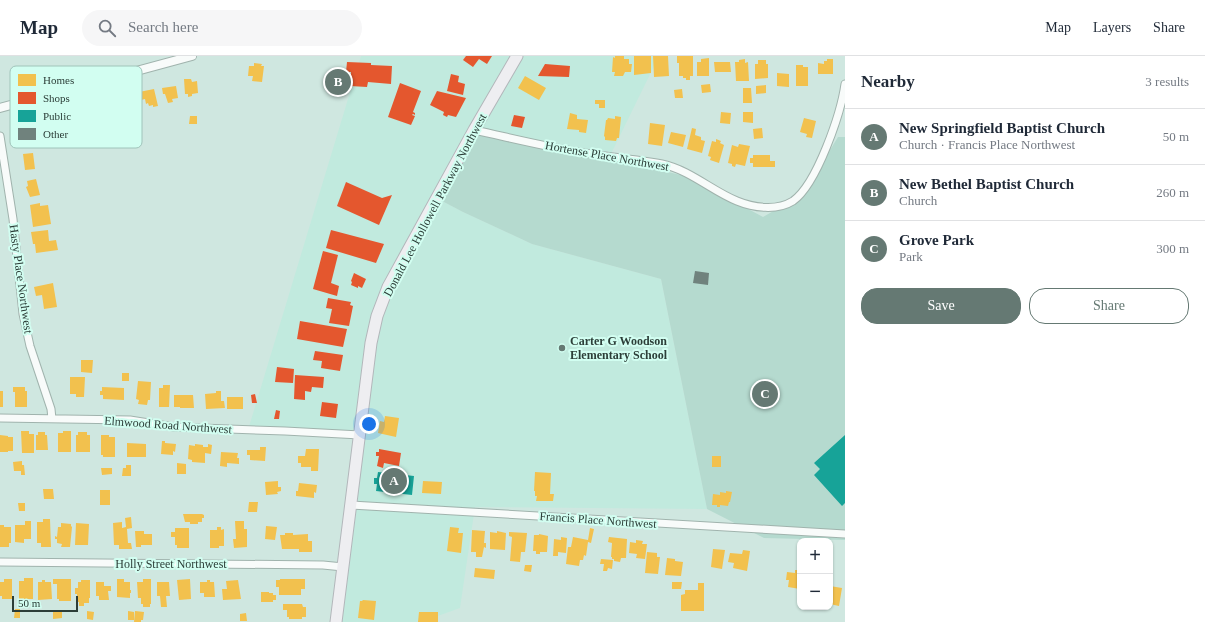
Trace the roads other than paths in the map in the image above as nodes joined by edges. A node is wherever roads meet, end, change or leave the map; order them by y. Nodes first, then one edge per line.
1 (192, 56) edge
2 (517, 56) edge
3 (142, 70) edge
4 (845, 84) edge
5 (10, 105) edge
6 (0, 108) edge
7 (474, 130) junction
8 (0, 136) edge
9 (0, 418) edge
10 (52, 419) junction
11 (360, 435) junction
12 (351, 505) junction
13 (845, 534) edge
14 (0, 562) edge
15 (343, 567) junction
16 (336, 622) edge

1 - 3 street
2 - 7 main road, Donald Lee Hollowell Parkway Northwest
4 - 7 street, Hortense Place Northwest
5 - 6 street
7 - 11 main road, Donald Lee Hollowell Parkway Northwest
8 - 10 street, Hasty Place Northwest
9 - 10 street, Elmwood Road Northwest
10 - 11 street, Elmwood Road Northwest
11 - 12 main road, Donald Lee Hollowell Parkway Northwest
12 - 13 street, Francis Place Northwest
12 - 15 main road, Donald Lee Hollowell Parkway Northwest
14 - 15 street, Holly Street Northwest
15 - 16 main road, Donald Lee Hollowell Parkway Northwest

